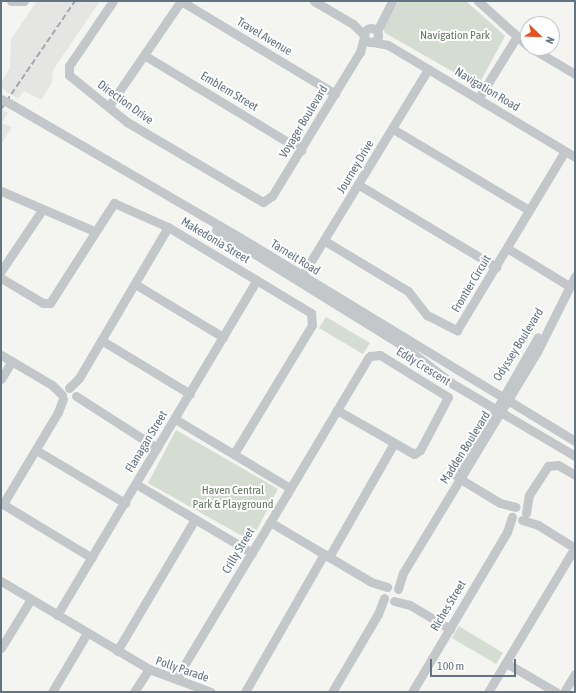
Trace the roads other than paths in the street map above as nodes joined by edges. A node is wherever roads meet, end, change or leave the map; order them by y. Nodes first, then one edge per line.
1 (11, 1) edge
2 (24, 1) edge
3 (113, 1) edge
4 (181, 1) edge
5 (392, 1) edge
6 (478, 1) edge
7 (317, 2) edge
8 (370, 35) junction
9 (516, 38) junction
10 (520, 41) edge
11 (144, 55) junction
12 (545, 56) edge
13 (428, 69) junction
14 (575, 74) edge
15 (335, 94) junction
16 (478, 99) junction
17 (5, 101) edge
18 (109, 106) junction
19 (393, 129) junction
20 (301, 150) junction
21 (565, 151) junction
22 (575, 157) edge
23 (359, 185) junction
24 (1, 190) edge
25 (266, 202) joint
26 (180, 205) junction
27 (42, 210) junction
28 (529, 210) junction
29 (168, 227) junction
30 (94, 231) junction
31 (325, 241) junction
32 (507, 248) junction
33 (496, 267) junction
34 (1, 271) edge
35 (303, 276) junction
36 (575, 276) edge
37 (1, 278) edge
38 (290, 278) junction
39 (257, 280) junction
40 (135, 284) junction
41 (569, 286) junction
42 (360, 320) junction
43 (223, 337) junction
44 (101, 340) junction
45 (373, 353) joint
46 (1, 354) edge
47 (12, 361) junction
48 (1, 380) edge
49 (190, 394) junction
50 (69, 395) junction
51 (505, 399) junction
52 (337, 410) junction
53 (499, 412) junction
54 (175, 419) junction
55 (575, 441) edge
56 (394, 443) junction
57 (157, 448) junction
58 (36, 450) junction
59 (234, 454) junction
60 (575, 456) edge
61 (575, 475) edge
62 (459, 478) junction
63 (136, 484) junction
64 (290, 488) junction
65 (125, 503) junction
66 (2, 504) edge
67 (519, 514) junction
68 (195, 519) junction
69 (270, 522) junction
70 (575, 547) edge
71 (252, 553) junction
72 (327, 555) junction
73 (92, 558) junction
74 (1, 581) edge
75 (391, 594) junction
76 (31, 599) junction
77 (57, 615) junction
78 (450, 629) junction
79 (87, 633) junction
80 (1, 648) edge
81 (117, 651) junction
82 (506, 663) junction
83 (149, 669) junction
84 (575, 674) edge
85 (178, 680) junction
86 (52, 692) edge
87 (134, 692) edge
88 (211, 692) edge
89 (245, 692) edge
90 (332, 692) edge
91 (412, 692) edge
92 (488, 692) edge
93 (556, 692) edge
94 (564, 692) edge

1 - 2 street
3 - 18 street, Direction Drive
4 - 11 street
4 - 15 street, Travel Avenue
5 - 8 street, Voyager Boulevard
6 - 9 street
7 - 8 street, Navigation Road
8 - 13 street, Navigation Road
8 - 15 street, Voyager Boulevard
9 - 10 street
9 - 16 street
11 - 18 street
11 - 20 street, Emblem Street
12 - 14 street
13 - 16 street, Navigation Road
13 - 19 street, Journey Drive
15 - 20 street, Voyager Boulevard
16 - 21 street, Navigation Road
17 - 26 street, Tarneit Road
18 - 25 street, Direction Drive
19 - 23 street, Journey Drive
19 - 28 street
20 - 25 street, Voyager Boulevard
21 - 22 street, Navigation Road
21 - 28 street, Frontier Circuit
23 - 31 street, Journey Drive
23 - 33 street
24 - 27 street
26 - 35 street, Tarneit Road
26 - 38 street
27 - 30 street
27 - 34 street
28 - 32 street, Frontier Circuit
29 - 30 street, Makedonia Street
29 - 39 street, Makedonia Street
29 - 40 street
30 - 37 street, Makedonia Street
31 - 33 street, Frontier Circuit
31 - 35 street, Journey Drive
32 - 33 street, Frontier Circuit
32 - 41 street
35 - 38 street
35 - 42 street
35 - 51 street, Tarneit Road
36 - 41 street, Odyssey Boulevard
38 - 42 street
39 - 43 street, Flanagan Street
39 - 59 street, Makedonia Street
40 - 43 street
40 - 44 street
41 - 51 street, Odyssey Boulevard
42 - 53 street
43 - 49 street, Flanagan Street
44 - 49 street
44 - 50 street
45 - 52 street, Crilly Street
45 - 56 street, Eddy Crescent
46 - 47 street
47 - 48 street
47 - 50 street
49 - 54 street, Flanagan Street
50 - 57 street
50 - 58 street
51 - 53 street, Madden Boulevard
51 - 55 street, Tarneit Road
52 - 56 street, Eddy Crescent
52 - 64 street, Crilly Street
53 - 60 street
53 - 62 street, Madden Boulevard
54 - 57 street, Flanagan Street
54 - 59 street
56 - 72 street
57 - 63 street, Flanagan Street
58 - 65 street
58 - 66 street
59 - 64 street
61 - 67 street, Riches Street
62 - 67 street
62 - 75 street, Madden Boulevard
63 - 65 street, Flanagan Street
63 - 68 street
64 - 69 street, Crilly Street
65 - 73 street, Flanagan Street
66 - 73 street
67 - 70 street
67 - 78 street, Riches Street
68 - 71 street
68 - 81 street
69 - 71 street, Crilly Street
69 - 72 street
70 - 82 street
71 - 85 street, Crilly Street
72 - 75 street
72 - 89 street
73 - 77 street, Flanagan Street
74 - 76 street
75 - 78 street
75 - 90 street, Madden Boulevard
76 - 77 street
76 - 80 street
77 - 79 street
78 - 91 street, Riches Street
79 - 81 street
79 - 86 street
81 - 83 street
82 - 92 street
82 - 93 street
83 - 85 street, Polly Parade
83 - 87 street, Polly Parade
84 - 94 street
85 - 88 street, Polly Parade

